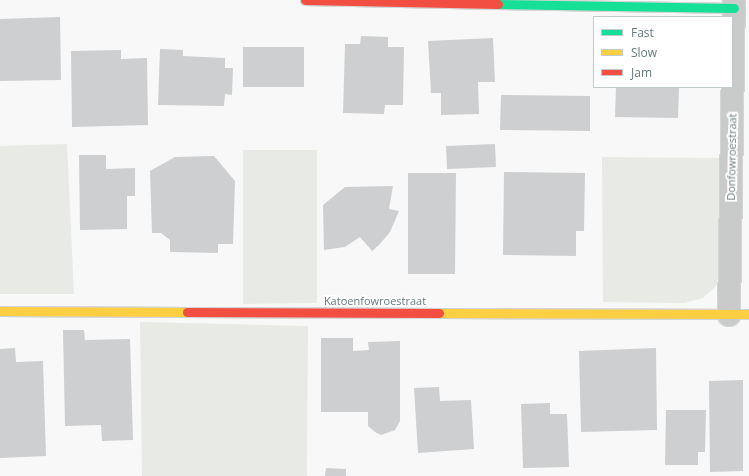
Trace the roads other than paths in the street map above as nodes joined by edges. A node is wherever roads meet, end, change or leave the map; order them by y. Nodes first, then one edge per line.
1 (306, 0) edge
2 (734, 4) edge
3 (0, 311) edge
4 (739, 314) edge

1 - 2 street
2 - 4 street, Donfowroestraat
3 - 4 street, Katoenfowroestraat

